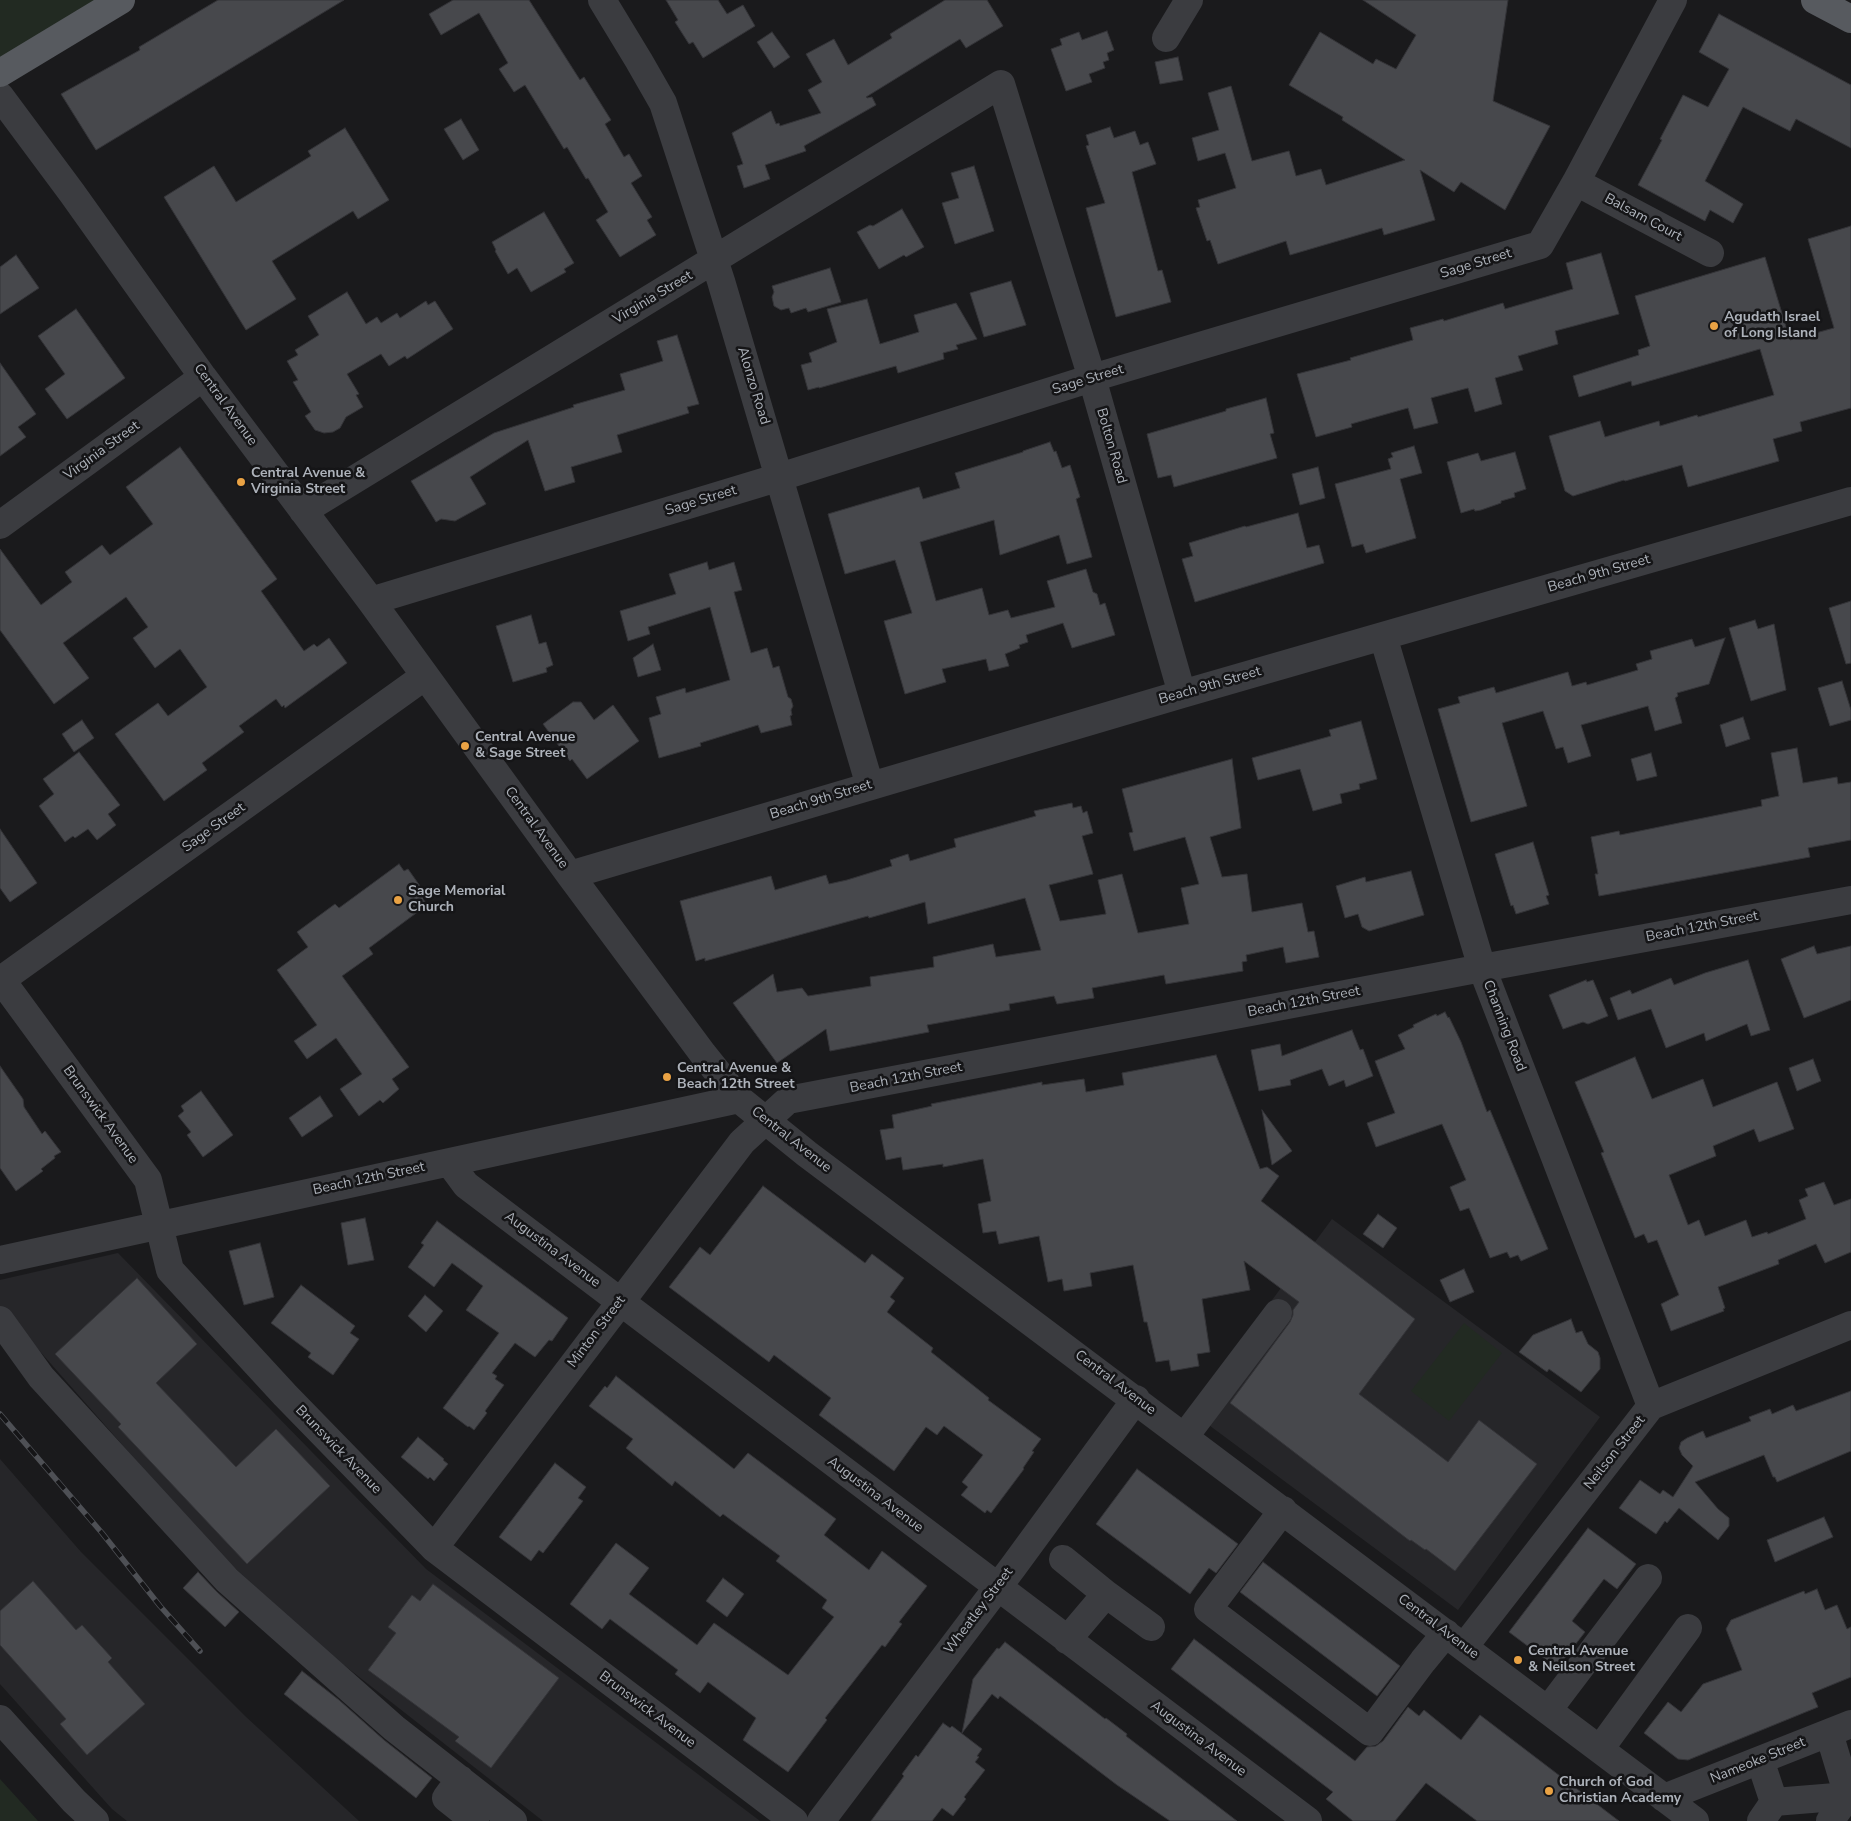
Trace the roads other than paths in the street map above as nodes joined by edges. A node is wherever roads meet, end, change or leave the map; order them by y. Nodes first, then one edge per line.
1 (121, 0) edge
2 (602, 0) edge
3 (1189, 0) edge
4 (1673, 0) edge
5 (1815, 0) edge
6 (1851, 19) edge
7 (1166, 38) dead end
8 (0, 73) edge
9 (1001, 84) joint
10 (0, 96) edge
11 (1576, 182) junction
12 (1710, 254) dead end
13 (715, 260) junction
14 (204, 377) junction
15 (1092, 378) junction
16 (780, 477) junction
17 (1851, 501) edge
18 (303, 511) junction
19 (0, 525) edge
20 (371, 601) junction
21 (1383, 636) junction
22 (425, 676) junction
23 (1182, 694) junction
24 (870, 786) junction
25 (570, 875) junction
26 (1851, 900) edge
27 (1482, 968) junction
28 (1, 979) edge
29 (739, 1099) junction
30 (765, 1121) junction
31 (450, 1162) junction
32 (159, 1225) junction
33 (0, 1260) edge
34 (620, 1301) junction
35 (1278, 1313) dead end
36 (0, 1320) edge
37 (1851, 1326) edge
38 (1136, 1399) junction
39 (1651, 1406) junction
40 (1185, 1436) junction
41 (1283, 1510) junction
42 (434, 1548) junction
43 (1063, 1560) dead end
44 (1648, 1578) dead end
45 (997, 1588) junction
46 (1106, 1594) junction
47 (1152, 1628) dead end
48 (1688, 1628) dead end
49 (1067, 1640) junction
50 (1455, 1640) junction
51 (1548, 1710) junction
52 (0, 1719) edge
53 (1840, 1728) edge
54 (1600, 1749) junction
55 (1760, 1760) junction
56 (460, 1779) junction
57 (1848, 1796) junction
58 (1664, 1798) junction
59 (1767, 1812) edge
60 (95, 1821) edge
61 (475, 1821) edge
62 (513, 1821) edge
63 (794, 1821) edge
64 (821, 1821) edge
65 (1308, 1821) edge
66 (1695, 1821) edge
67 (1830, 1821) edge

1 - 8 main road
2 - 13 street, Alonzo Road
3 - 7 street
4 - 11 street, Sage Street
5 - 6 main road
9 - 13 street, Virginia Street
9 - 15 street, Bolton Road
10 - 14 street, Central Avenue
11 - 12 street, Balsam Court
11 - 15 street, Sage Street
13 - 16 street, Alonzo Road
13 - 18 street, Virginia Street
14 - 18 street, Central Avenue
14 - 19 street, Virginia Street
15 - 16 street, Sage Street
15 - 23 street, Bolton Road
16 - 20 street, Sage Street
16 - 24 street, Alonzo Road
17 - 21 street, Beach 9th Street
18 - 20 street, Central Avenue
20 - 22 street, Central Avenue
21 - 23 street, Beach 9th Street
21 - 27 street, Channing Road
22 - 25 street, Central Avenue
22 - 28 street, Sage Street
23 - 24 street, Beach 9th Street
24 - 25 street, Beach 9th Street
25 - 29 street, Central Avenue
26 - 27 street, Beach 12th Street
27 - 30 street, Beach 12th Street
27 - 39 street, Channing Road
28 - 32 street, Brunswick Avenue
29 - 30 street, Central Avenue
29 - 31 street, Beach 12th Street
30 - 34 street, Minton Street
30 - 38 street, Central Avenue
31 - 32 street, Beach 12th Street
31 - 34 street, Augustina Avenue
32 - 33 street, Beach 12th Street
32 - 42 street, Brunswick Avenue
34 - 42 street, Minton Street
34 - 45 street, Augustina Avenue
35 - 40 street
36 - 56 street
37 - 39 street, Neilson Street
38 - 40 street, Central Avenue
38 - 45 street, Wheatley Street
39 - 50 street, Neilson Street
40 - 41 street, Central Avenue
41 - 50 street, Central Avenue
41 - 50 street, Neilson Street
42 - 63 street, Brunswick Avenue
43 - 46 street
44 - 51 street
45 - 49 street, Augustina Avenue
45 - 64 street, Wheatley Street
46 - 47 street
46 - 49 street
48 - 54 street
49 - 65 street, Augustina Avenue
50 - 51 street, Central Avenue
51 - 54 street, Central Avenue
52 - 60 street
53 - 55 street, Nameoke Street
53 - 57 street
54 - 58 street, Central Avenue
55 - 58 street, Nameoke Street
55 - 59 street
56 - 61 street
56 - 62 street
57 - 59 street
57 - 67 street
58 - 66 street, Central Avenue

